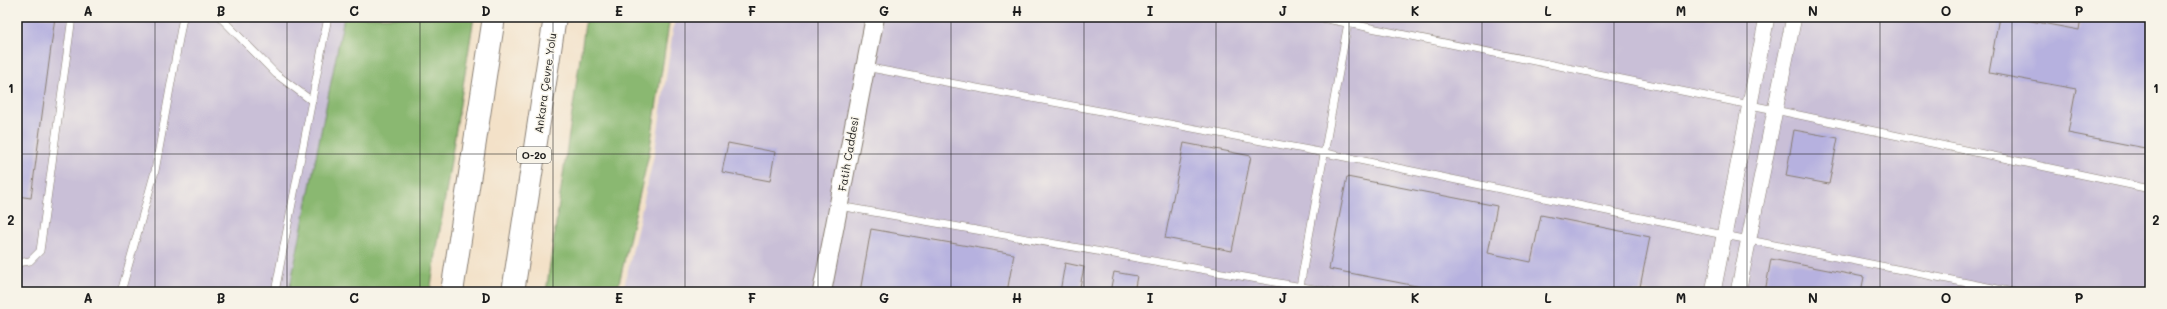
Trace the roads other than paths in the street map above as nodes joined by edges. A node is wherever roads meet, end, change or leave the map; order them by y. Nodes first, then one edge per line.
1 (72, 17) edge
2 (183, 17) edge
3 (220, 17) edge
4 (328, 17) edge
5 (494, 17) edge
6 (555, 17) edge
7 (875, 17) edge
8 (1317, 17) edge
9 (1767, 17) edge
10 (1794, 17) edge
11 (1349, 20) edge
12 (864, 67) junction
13 (312, 101) junction
14 (1750, 105) junction
15 (1775, 110) junction
16 (539, 122) junction
17 (1325, 153) junction
18 (2150, 189) edge
19 (838, 206) junction
20 (1724, 236) junction
21 (1749, 239) junction
22 (17, 263) edge
23 (1299, 289) edge
24 (121, 292) edge
25 (275, 292) edge
26 (451, 292) edge
27 (513, 292) edge
28 (522, 292) edge
29 (822, 292) edge
30 (1331, 292) edge
31 (1713, 292) edge
32 (1738, 292) edge
33 (2013, 292) edge

1 - 22 lane
2 - 24 lane
3 - 13 lane
4 - 13 lane
5 - 26 highway
6 - 16 highway, Ankara Çevre Yolu / O-20
7 - 12 street, Fatih Caddesi
8 - 11 lane
9 - 14 street
10 - 15 street
11 - 14 lane
11 - 17 lane
12 - 17 lane
12 - 19 street, Fatih Caddesi
13 - 25 lane
14 - 15 lane
14 - 20 street
15 - 18 lane
15 - 21 street
16 - 27 highway, Ankara Çevre Yolu / O-20
16 - 28 highway
17 - 20 lane
17 - 23 lane
19 - 23 lane
19 - 29 street, Fatih Caddesi
20 - 21 lane
20 - 31 street
21 - 32 street
21 - 33 lane
23 - 30 lane

